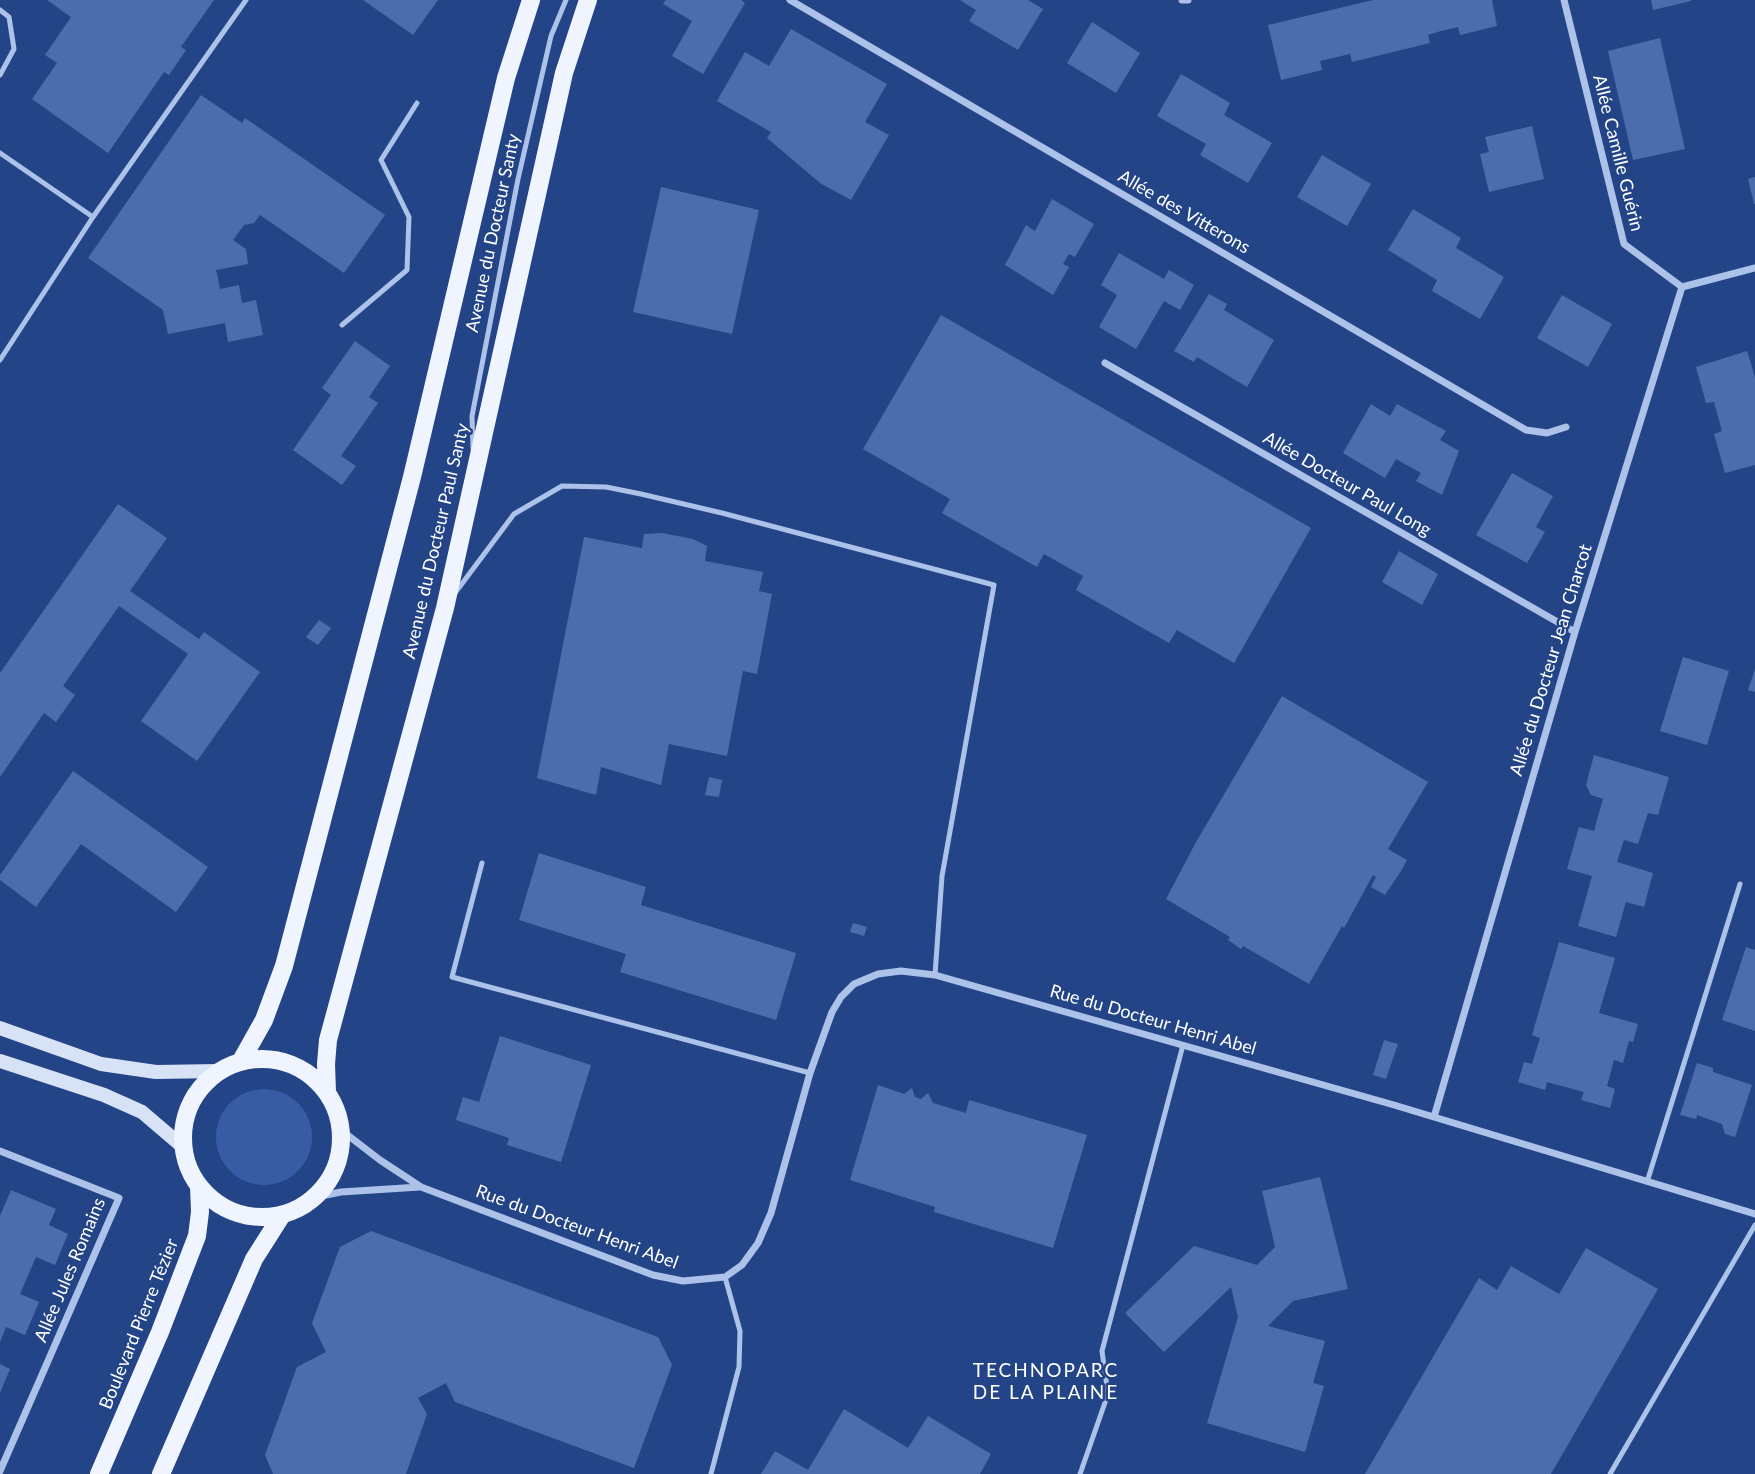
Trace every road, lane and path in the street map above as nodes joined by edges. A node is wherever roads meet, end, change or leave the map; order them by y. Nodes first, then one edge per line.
1 (246, 0) edge
2 (531, 0) edge
3 (566, 0) edge
4 (588, 0) edge
5 (790, 0) edge
6 (1182, 0) edge
7 (1188, 0) edge
8 (1564, 0) edge
9 (0, 10) edge
10 (0, 75) edge
11 (418, 103) dead end
12 (0, 153) edge
13 (93, 217) junction
14 (1755, 268) edge
15 (1682, 286) junction
16 (342, 325) dead end
17 (0, 360) edge
18 (1105, 363) dead end
19 (1566, 427) dead end
20 (474, 477) junction
21 (445, 607) junction
22 (1574, 632) junction
23 (482, 863) dead end
24 (1740, 884) dead end
25 (935, 975) junction
26 (0, 1028) edge
27 (1182, 1045) junction
28 (0, 1061) edge
29 (241, 1061) junction
30 (218, 1071) junction
31 (810, 1073) junction
32 (327, 1092) junction
33 (1434, 1117) junction
34 (341, 1130) junction
35 (183, 1147) junction
36 (0, 1151) edge
37 (1647, 1182) junction
38 (199, 1186) junction
39 (421, 1187) junction
40 (316, 1197) junction
41 (1755, 1214) edge
42 (282, 1215) junction
43 (1755, 1225) edge
44 (725, 1277) junction
45 (0, 1471) edge
46 (99, 1474) edge
47 (161, 1474) edge
48 (711, 1474) edge
49 (1080, 1474) edge
50 (1610, 1474) edge

1 - 13 lane
2 - 29 main road
3 - 20 lane, Avenue du Docteur Santy
4 - 20 main road, Avenue du Docteur Paul Santy
5 - 19 street, Allée des Vitterons
6 - 7 street
8 - 15 street, Allée Camille Guérin
9 - 10 lane
11 - 16 lane
12 - 13 lane
13 - 17 lane
14 - 15 street
15 - 22 street, Allée du Docteur Jean Charcot
18 - 22 street, Allée Docteur Paul Long
20 - 21 main road, Avenue du Docteur Paul Santy
21 - 25 lane
21 - 32 main road, Avenue du Docteur Paul Santy
22 - 33 street, Allée du Docteur Jean Charcot
23 - 31 lane
24 - 37 lane
25 - 27 street, Rue du Docteur Henri Abel
25 - 31 street, Rue du Docteur Henri Abel
26 - 30 main road
27 - 33 street, Rue du Docteur Henri Abel
27 - 49 lane
28 - 35 main road
29 - 30 main road
29 - 32 main road
30 - 35 main road
31 - 44 street, Rue du Docteur Henri Abel
32 - 34 main road
33 - 37 street, Rue du Docteur Henri Abel
34 - 39 street, Rue du Docteur Henri Abel
34 - 40 main road
35 - 38 main road
36 - 45 street, Allée Jules Romains
37 - 41 street, Rue du Docteur Henri Abel
38 - 42 main road
38 - 46 main road, Boulevard Pierre Tézier
39 - 40 street, Rue du Docteur Henri Abel
39 - 44 street, Rue du Docteur Henri Abel
40 - 42 main road
42 - 47 main road
43 - 50 lane
44 - 48 lane

